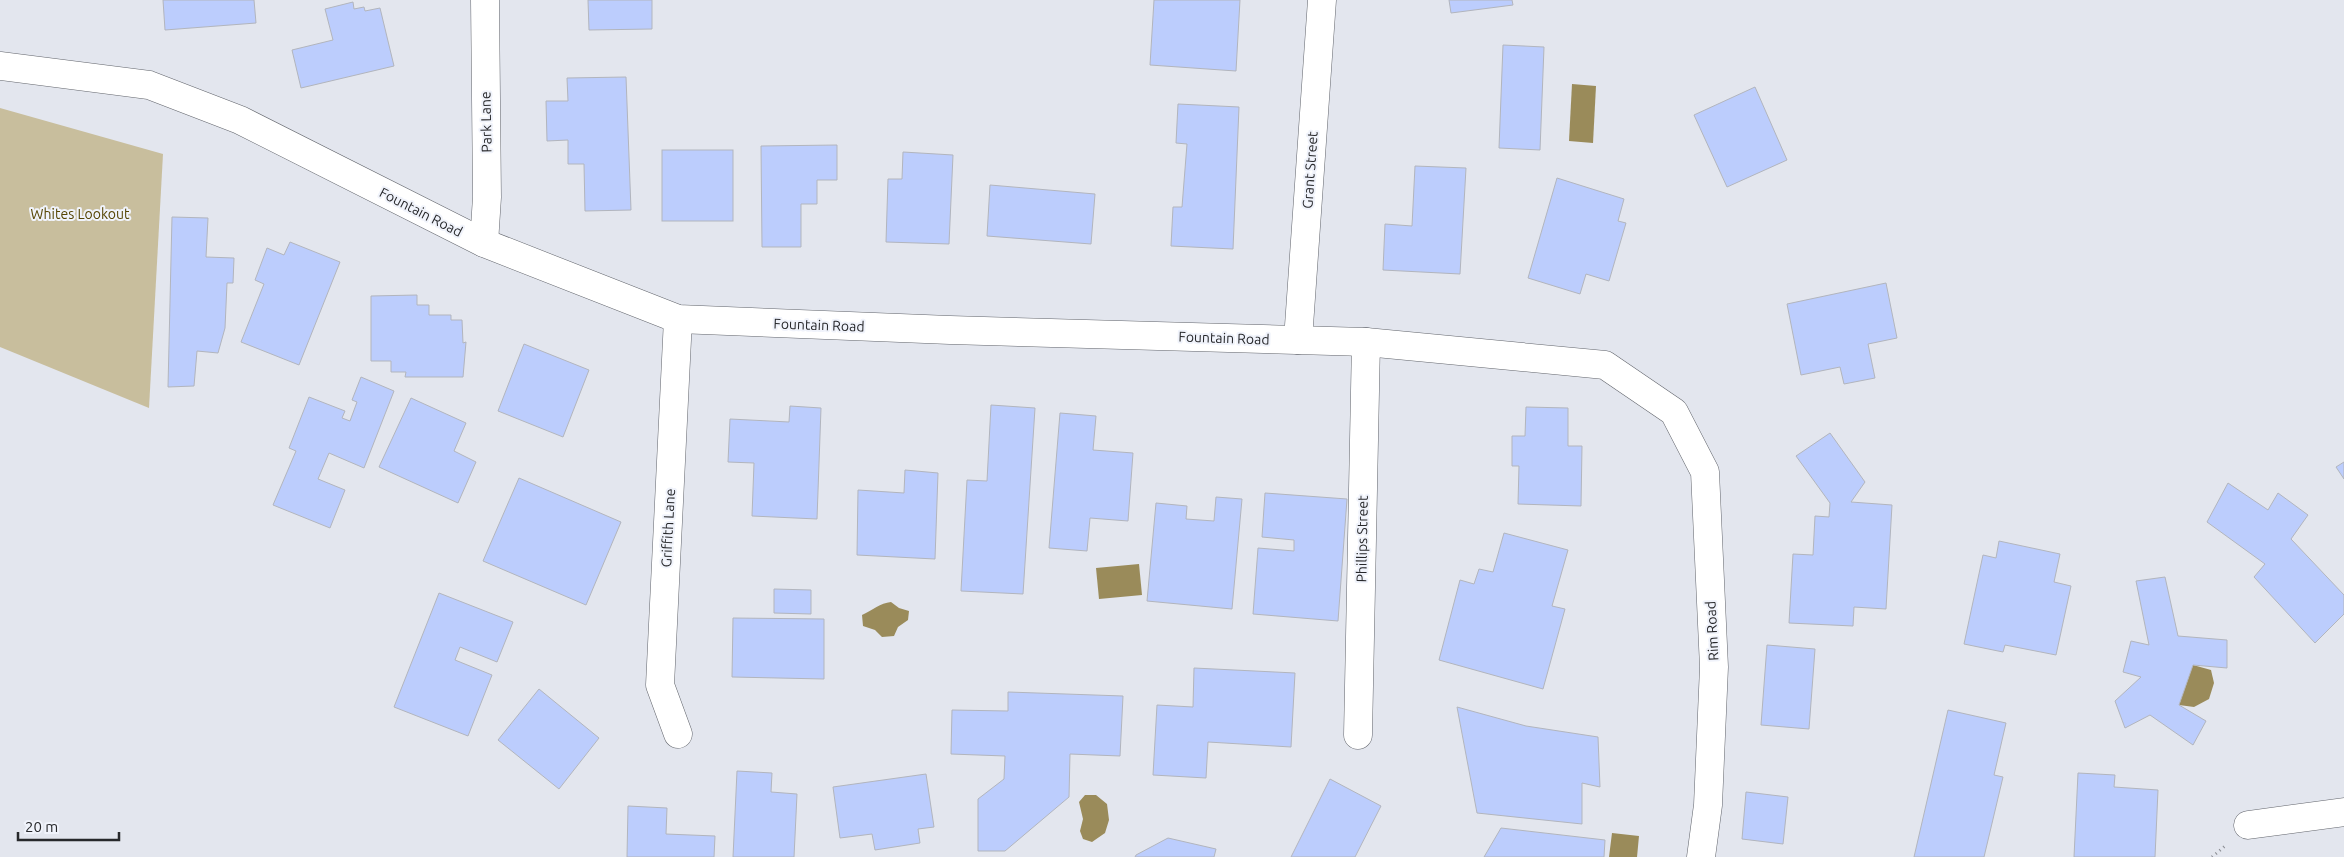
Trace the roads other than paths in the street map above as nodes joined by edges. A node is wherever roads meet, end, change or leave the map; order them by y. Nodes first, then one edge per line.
1 (485, 0) edge
2 (1322, 0) edge
3 (0, 66) edge
4 (484, 243) junction
5 (678, 319) junction
6 (1298, 340) junction
7 (1366, 342) junction
8 (1674, 412) joint
9 (678, 734) dead end
10 (1358, 735) dead end
11 (2344, 812) edge
12 (2248, 825) dead end
13 (1701, 857) edge

1 - 4 street, Park Lane
2 - 6 street, Grant Street
3 - 4 street, Fountain Road
4 - 5 street, Fountain Road
5 - 6 street, Fountain Road
5 - 9 street, Griffith Lane
6 - 7 street, Fountain Road
7 - 8 street, Fountain Road
7 - 10 street, Phillips Street
8 - 13 street, Rim Road
11 - 12 street

